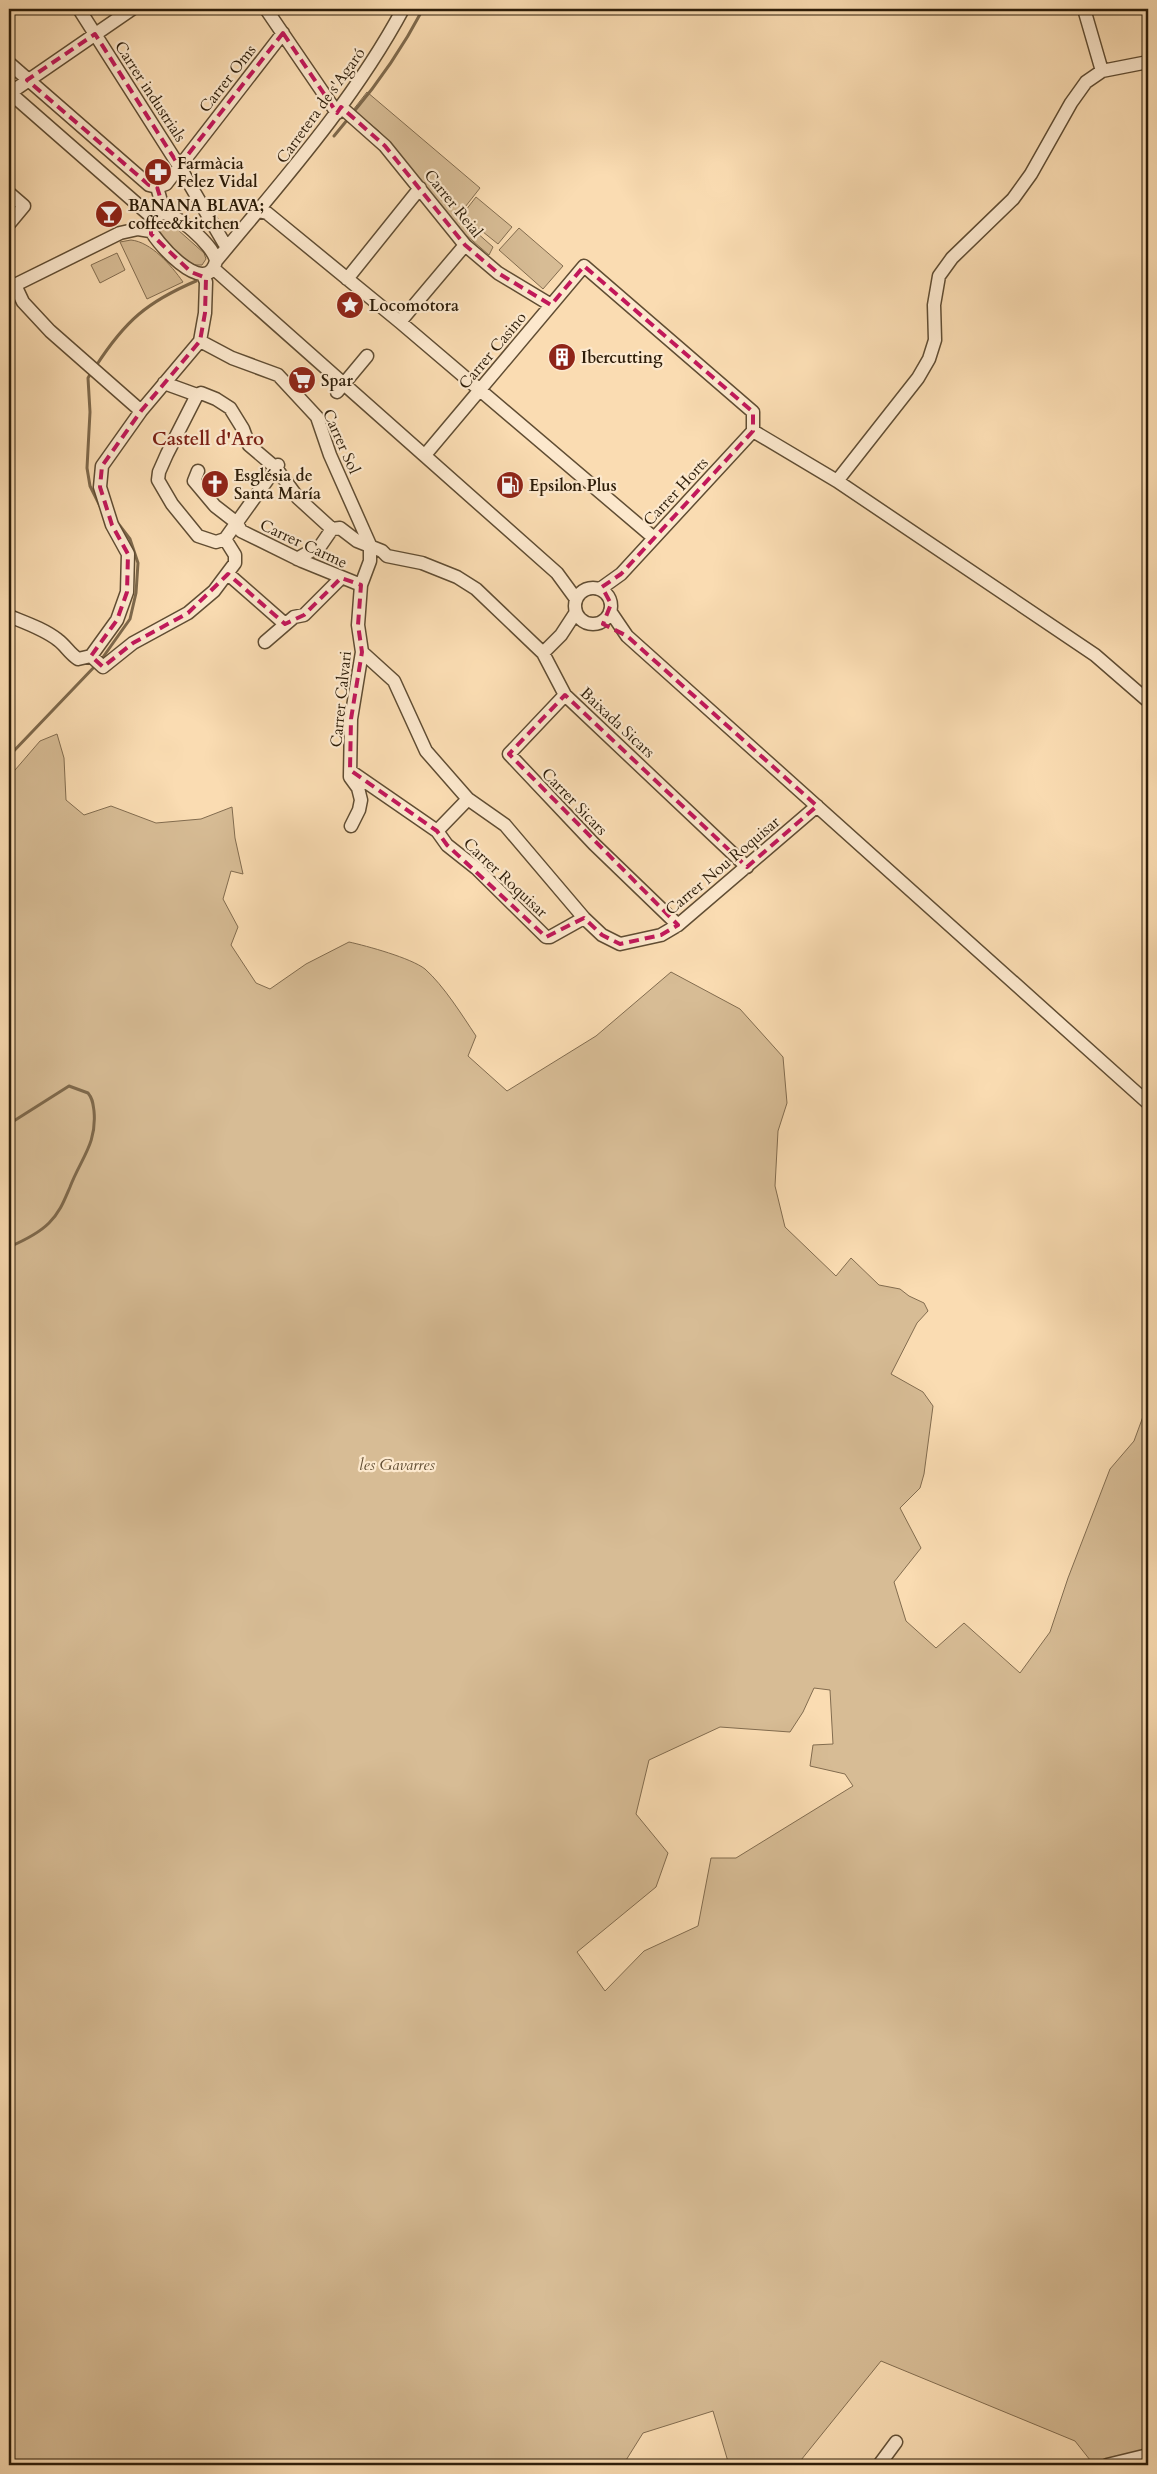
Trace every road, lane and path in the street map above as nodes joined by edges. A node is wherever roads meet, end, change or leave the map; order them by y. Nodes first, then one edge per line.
1 (79, 9) edge
2 (132, 9) edge
3 (267, 9) edge
4 (403, 9) edge
5 (1084, 9) edge
6 (283, 33) junction
7 (95, 34) junction
8 (1148, 62) edge
9 (9, 63) edge
10 (1102, 71) junction
11 (27, 80) junction
12 (9, 92) edge
13 (342, 111) junction
14 (179, 166) junction
15 (157, 187) junction
16 (420, 188) junction
17 (9, 192) edge
18 (258, 211) junction
19 (156, 220) junction
20 (9, 224) edge
21 (229, 241) junction
22 (207, 245) junction
23 (465, 245) junction
24 (210, 268) junction
25 (347, 279) junction
26 (12, 284) edge
27 (551, 305) junction
28 (400, 322) junction
29 (200, 341) junction
30 (367, 356) dead end
31 (164, 383) junction
32 (341, 388) junction
33 (480, 390) junction
34 (198, 395) junction
35 (142, 411) junction
36 (753, 431) junction
37 (425, 455) junction
38 (277, 467) junction
39 (198, 471) dead end
40 (837, 481) junction
41 (237, 523) junction
42 (332, 529) junction
43 (654, 538) junction
44 (225, 539) junction
45 (370, 545) junction
46 (387, 556) junction
47 (297, 559) junction
48 (370, 561) junction
49 (557, 573) junction
50 (228, 574) junction
51 (340, 578) junction
52 (361, 585) junction
53 (586, 589) junction
54 (604, 592) junction
55 (576, 598) junction
56 (610, 611) junction
57 (576, 612) junction
58 (9, 616) edge
59 (600, 622) junction
60 (586, 623) junction
61 (285, 624) junction
62 (561, 635) junction
63 (627, 636) junction
64 (265, 642) dead end
65 (362, 652) junction
66 (543, 653) junction
67 (96, 660) junction
68 (565, 695) junction
69 (1148, 701) edge
70 (350, 770) junction
71 (468, 799) junction
72 (817, 806) junction
73 (351, 826) dead end
74 (437, 831) junction
75 (747, 867) junction
76 (584, 918) junction
77 (678, 925) junction
78 (1148, 1103) edge
79 (896, 2442) dead end
80 (1148, 2456) edge
81 (879, 2465) edge
82 (1107, 2465) edge

1 - 7 street, Carrer industrials
2 - 7 street
3 - 6 street, Carrer Reial
4 - 13 street, Carretera de s'Agaró
5 - 10 street
6 - 13 street, Carrer Reial
6 - 14 street, Carrer Oms
7 - 11 street
7 - 14 street, Carrer industrials
8 - 10 street
9 - 11 street
10 - 40 street
11 - 12 street
11 - 15 street
12 - 19 street
13 - 16 street, Carrer Reial
13 - 18 street, Carretera de s'Agaró
14 - 15 street, Carrer Oms
14 - 21 street, Carrer industrials
15 - 19 street
16 - 23 street, Carrer Reial
16 - 25 street
17 - 20 street
18 - 21 street, Carretera de s'Agaró
18 - 25 street
19 - 22 street
19 - 24 street
19 - 26 street
21 - 22 street
21 - 24 street, Carretera de s'Agaró
22 - 24 street
23 - 27 street, Carrer Reial
23 - 28 street
24 - 29 street
24 - 32 street
25 - 28 street
26 - 35 street
27 - 33 street, Carrer Casino
27 - 36 street, Carrer Casino
28 - 33 street
29 - 31 street
29 - 45 street, Carrer Sol
30 - 32 street
31 - 34 street
31 - 35 street
32 - 37 street
33 - 37 street, Carrer Casino
33 - 43 street
34 - 38 street
34 - 44 street
35 - 67 street
36 - 40 street
36 - 43 street, Carrer Horts
37 - 49 street
38 - 41 street
38 - 42 street
39 - 41 street, Carrer Carme
40 - 69 street
41 - 44 street
41 - 47 street, Carrer Carme
42 - 45 street, Baixada Sicars
42 - 47 street
43 - 54 street, Carrer Horts
44 - 50 street
45 - 46 street, Baixada Sicars
45 - 48 street, Carrer Sol
46 - 48 street
46 - 66 street, Baixada Sicars
47 - 51 street, Carrer Carme
48 - 52 street, Carrer Calvari
49 - 53 street
49 - 55 street
50 - 61 street
50 - 67 street
51 - 52 street, Carrer Carme
51 - 61 street
52 - 65 street, Carrer Calvari
53 - 54 street
53 - 55 street
54 - 56 street
55 - 57 street
56 - 59 street
56 - 63 street
57 - 60 street
57 - 62 street
58 - 67 street
59 - 60 street
59 - 63 street
60 - 62 street
61 - 64 street
62 - 66 street
63 - 72 street
65 - 70 street, Carrer Calvari
65 - 71 street, Carrer Nou Roquisar
66 - 68 street, Baixada Sicars
68 - 75 street, Baixada Sicars
68 - 77 street, Carrer Sicars
70 - 73 street, Carrer Calvari
70 - 74 street, Carrer Roquisar
71 - 74 street
71 - 76 street, Carrer Nou Roquisar
72 - 75 street, Carrer Nou Roquisar
72 - 78 street
74 - 76 street, Carrer Roquisar
75 - 77 street, Carrer Nou Roquisar
76 - 77 street, Carrer Nou Roquisar
79 - 81 street
80 - 82 street

